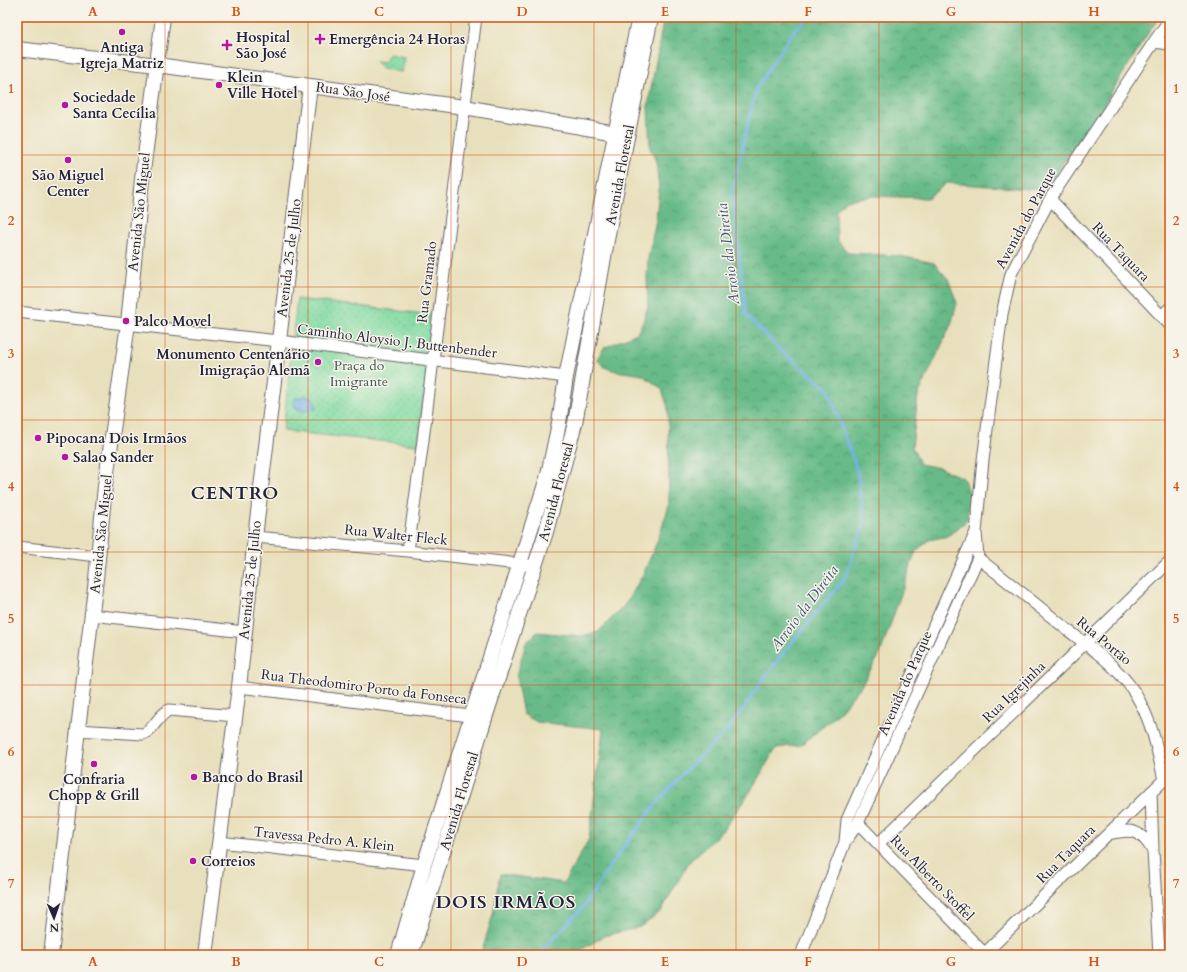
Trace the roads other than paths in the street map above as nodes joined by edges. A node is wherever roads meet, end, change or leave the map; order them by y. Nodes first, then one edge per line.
1 (163, 17) edge
2 (476, 17) edge
3 (639, 17) edge
4 (651, 17) edge
5 (1170, 19) edge
6 (1154, 42) junction
7 (1170, 44) edge
8 (17, 49) edge
9 (157, 65) junction
10 (310, 86) junction
11 (464, 107) junction
12 (616, 133) junction
13 (1050, 199) junction
14 (1170, 308) edge
15 (17, 312) edge
16 (1161, 316) junction
17 (128, 324) junction
18 (1170, 325) edge
19 (278, 341) junction
20 (432, 360) junction
21 (566, 377) junction
22 (976, 532) junction
23 (255, 537) junction
24 (17, 547) edge
25 (408, 550) junction
26 (98, 556) junction
27 (978, 558) junction
28 (1170, 561) edge
29 (520, 564) junction
30 (535, 566) junction
31 (91, 615) junction
32 (245, 632) junction
33 (1085, 644) junction
34 (239, 688) junction
35 (235, 716) junction
36 (478, 717) junction
37 (77, 730) junction
38 (1167, 777) edge
39 (1151, 792) junction
40 (858, 823) junction
41 (443, 828) junction
42 (1106, 835) junction
43 (219, 842) junction
44 (845, 842) junction
45 (878, 844) junction
46 (1153, 851) junction
47 (424, 865) junction
48 (983, 954) edge
49 (51, 955) edge
50 (205, 955) edge
51 (398, 955) edge
52 (410, 955) edge
53 (801, 955) edge
54 (1159, 955) edge

1 - 9 main road, Avenida São Miguel
2 - 11 street, Rua Gramado
3 - 12 main road, Avenida Florestal
4 - 30 main road, Avenida Florestal
5 - 6 street, Avenida do Parque
6 - 7 street
6 - 13 street, Avenida do Parque
8 - 9 main road, Rua São José
9 - 10 main road, Rua São José
9 - 17 main road, Avenida São Miguel
10 - 11 main road, Rua São José
10 - 19 main road, Avenida 25 de Julho
11 - 12 main road, Rua São José
11 - 20 street, Rua Gramado
12 - 21 main road, Avenida Florestal
13 - 16 street, Rua Taquara
13 - 22 street, Avenida do Parque
14 - 16 street
15 - 17 street, Caminho Aloysio J. Buttenbender
16 - 18 street, Rua Taquara
17 - 19 street, Caminho Aloysio J. Buttenbender
17 - 26 main road, Avenida São Miguel
19 - 20 street, Caminho Aloysio J. Buttenbender
19 - 23 main road, Avenida 25 de Julho
20 - 21 street, Caminho Aloysio J. Buttenbender
20 - 25 street, Rua Gramado
21 - 29 main road, Avenida Florestal
22 - 27 street, Avenida do Parque
22 - 44 street, Avenida do Parque
23 - 25 street, Rua Walter Fleck
23 - 32 main road, Avenida 25 de Julho
24 - 26 street
25 - 29 street, Rua Walter Fleck
26 - 31 main road, Avenida São Miguel
27 - 33 street, Rua Portão
27 - 40 street, Avenida do Parque
28 - 33 street, Rua Igrejinha
29 - 30 street, Rua Walter Fleck
29 - 36 main road, Avenida Florestal
30 - 36 main road, Avenida Florestal
31 - 32 street
31 - 37 main road, Avenida São Miguel
32 - 34 main road, Avenida 25 de Julho
33 - 38 street, Rua Portão
33 - 45 street, Rua Igrejinha
34 - 35 main road, Avenida 25 de Julho
34 - 36 street, Rua Theodomiro Porto da Fonseca
35 - 37 street
35 - 43 main road, Avenida 25 de Julho
36 - 41 main road, Avenida Florestal
37 - 49 main road, Avenida São Miguel
38 - 39 street, Rua Taquara
39 - 42 street, Rua Taquara
39 - 46 street
40 - 44 street, Avenida do Parque
40 - 45 street, Rua Alberto Stoffel
41 - 47 main road, Avenida Florestal
41 - 52 main road, Avenida Florestal
42 - 46 street
42 - 48 street, Rua Taquara
43 - 47 street, Travessa Pedro A. Klein
43 - 50 main road, Avenida 25 de Julho
44 - 53 street, Avenida do Parque
45 - 48 street, Rua Alberto Stoffel
46 - 54 street
47 - 51 main road, Avenida Florestal

